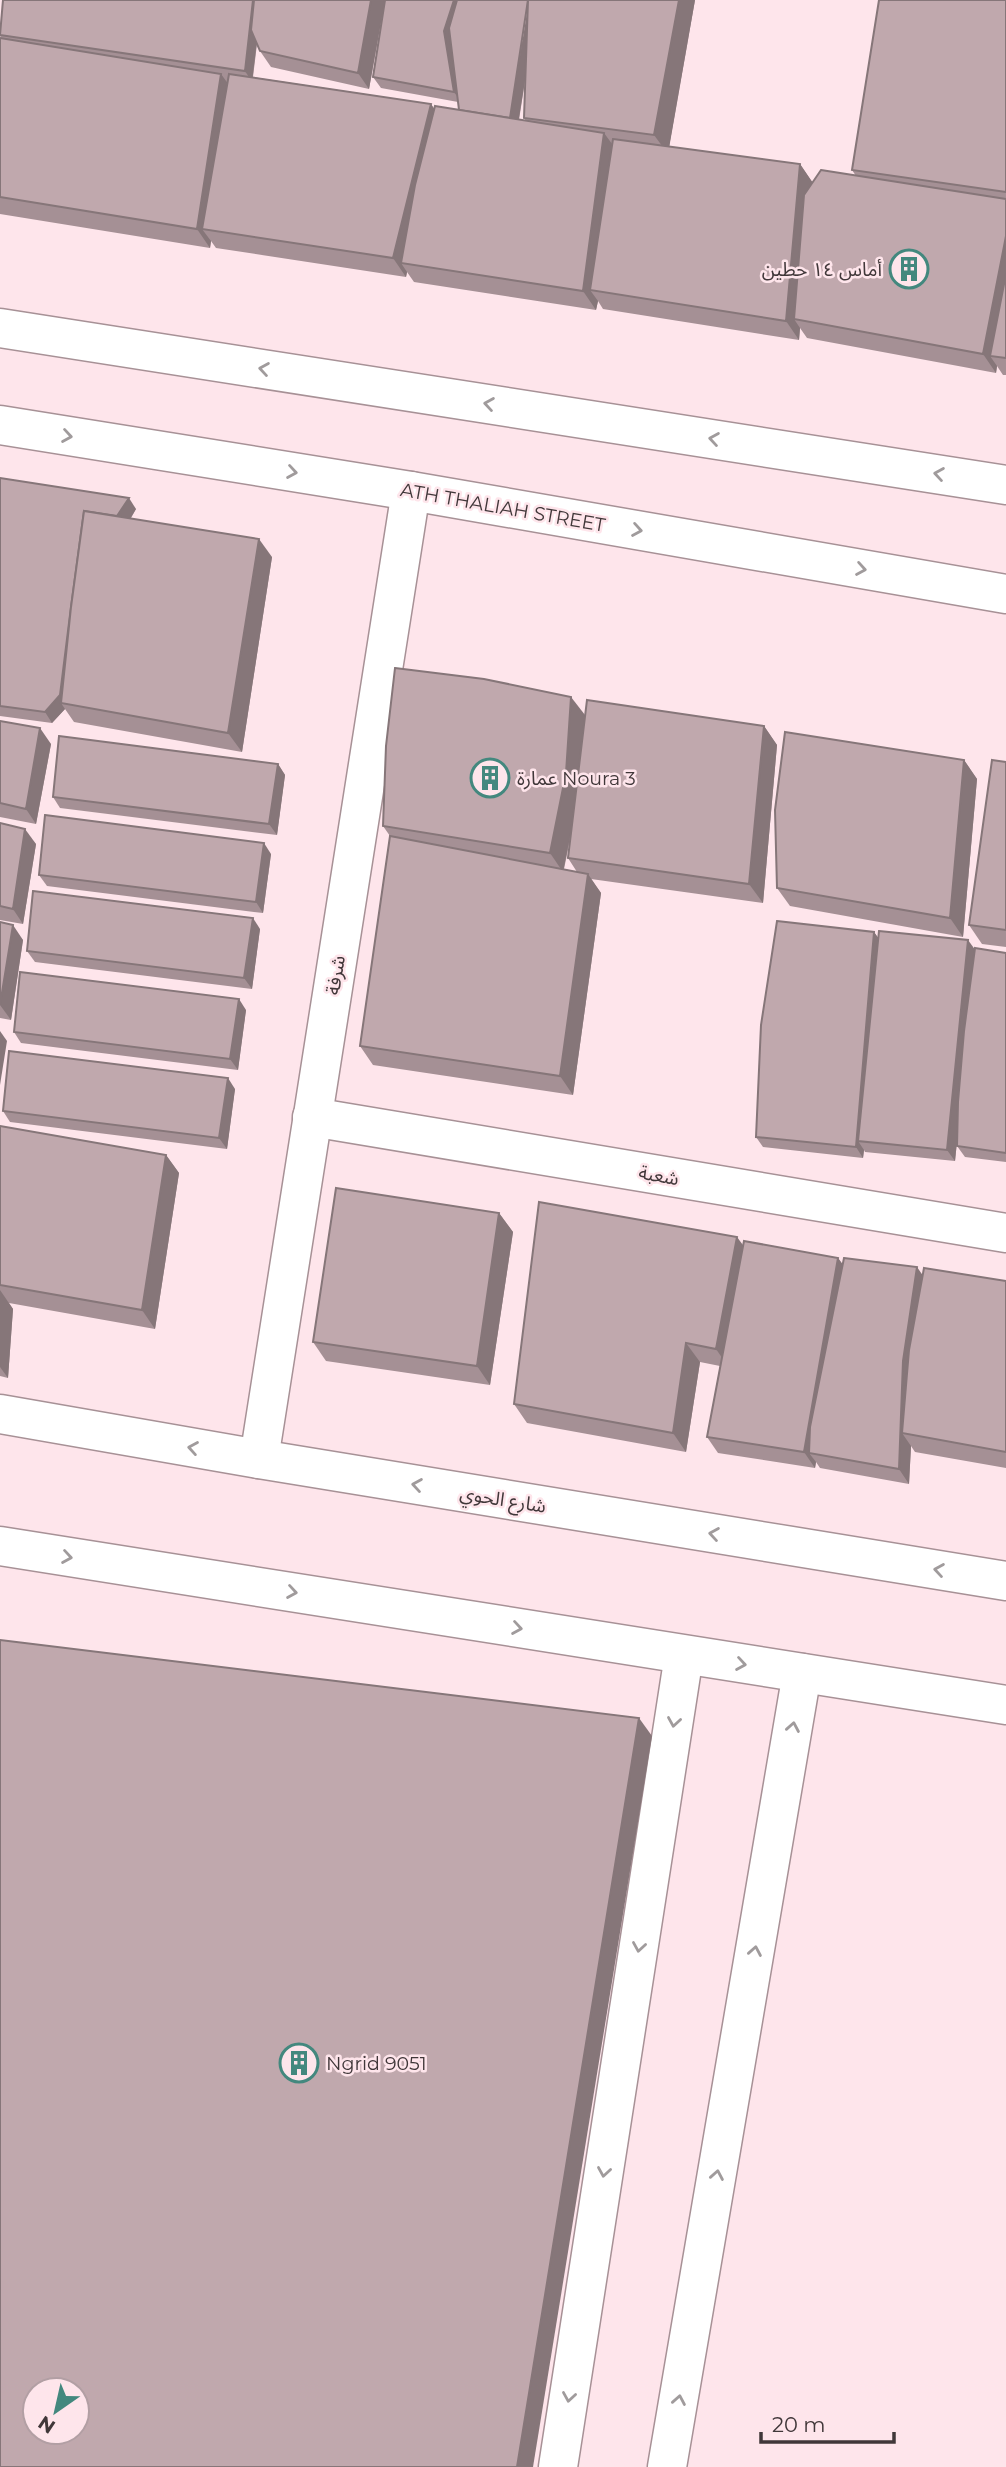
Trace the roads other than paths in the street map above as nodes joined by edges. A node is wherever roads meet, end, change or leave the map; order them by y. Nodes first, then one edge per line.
1 (0, 328) edge
2 (0, 425) edge
3 (1006, 485) edge
4 (411, 492) junction
5 (1006, 594) edge
6 (312, 1117) junction
7 (1006, 1234) edge
8 (0, 1414) edge
9 (259, 1460) junction
10 (0, 1546) edge
11 (1006, 1581) edge
12 (684, 1655) junction
13 (802, 1673) junction
14 (1006, 1706) edge
15 (558, 2467) edge
16 (667, 2467) edge

3 -> 1 street
2 -> 4 street, ATH THALIAH STREET
4 -> 5 street, ATH THALIAH STREET
4 - 6 street, شرفة
6 - 7 street, شعبة
6 - 9 street, شرفة
9 -> 8 street, شارع الحوي
11 -> 9 street, شارع الحوي
10 -> 12 street
12 -> 13 street
12 -> 15 street
13 - 14 street
16 -> 13 street

